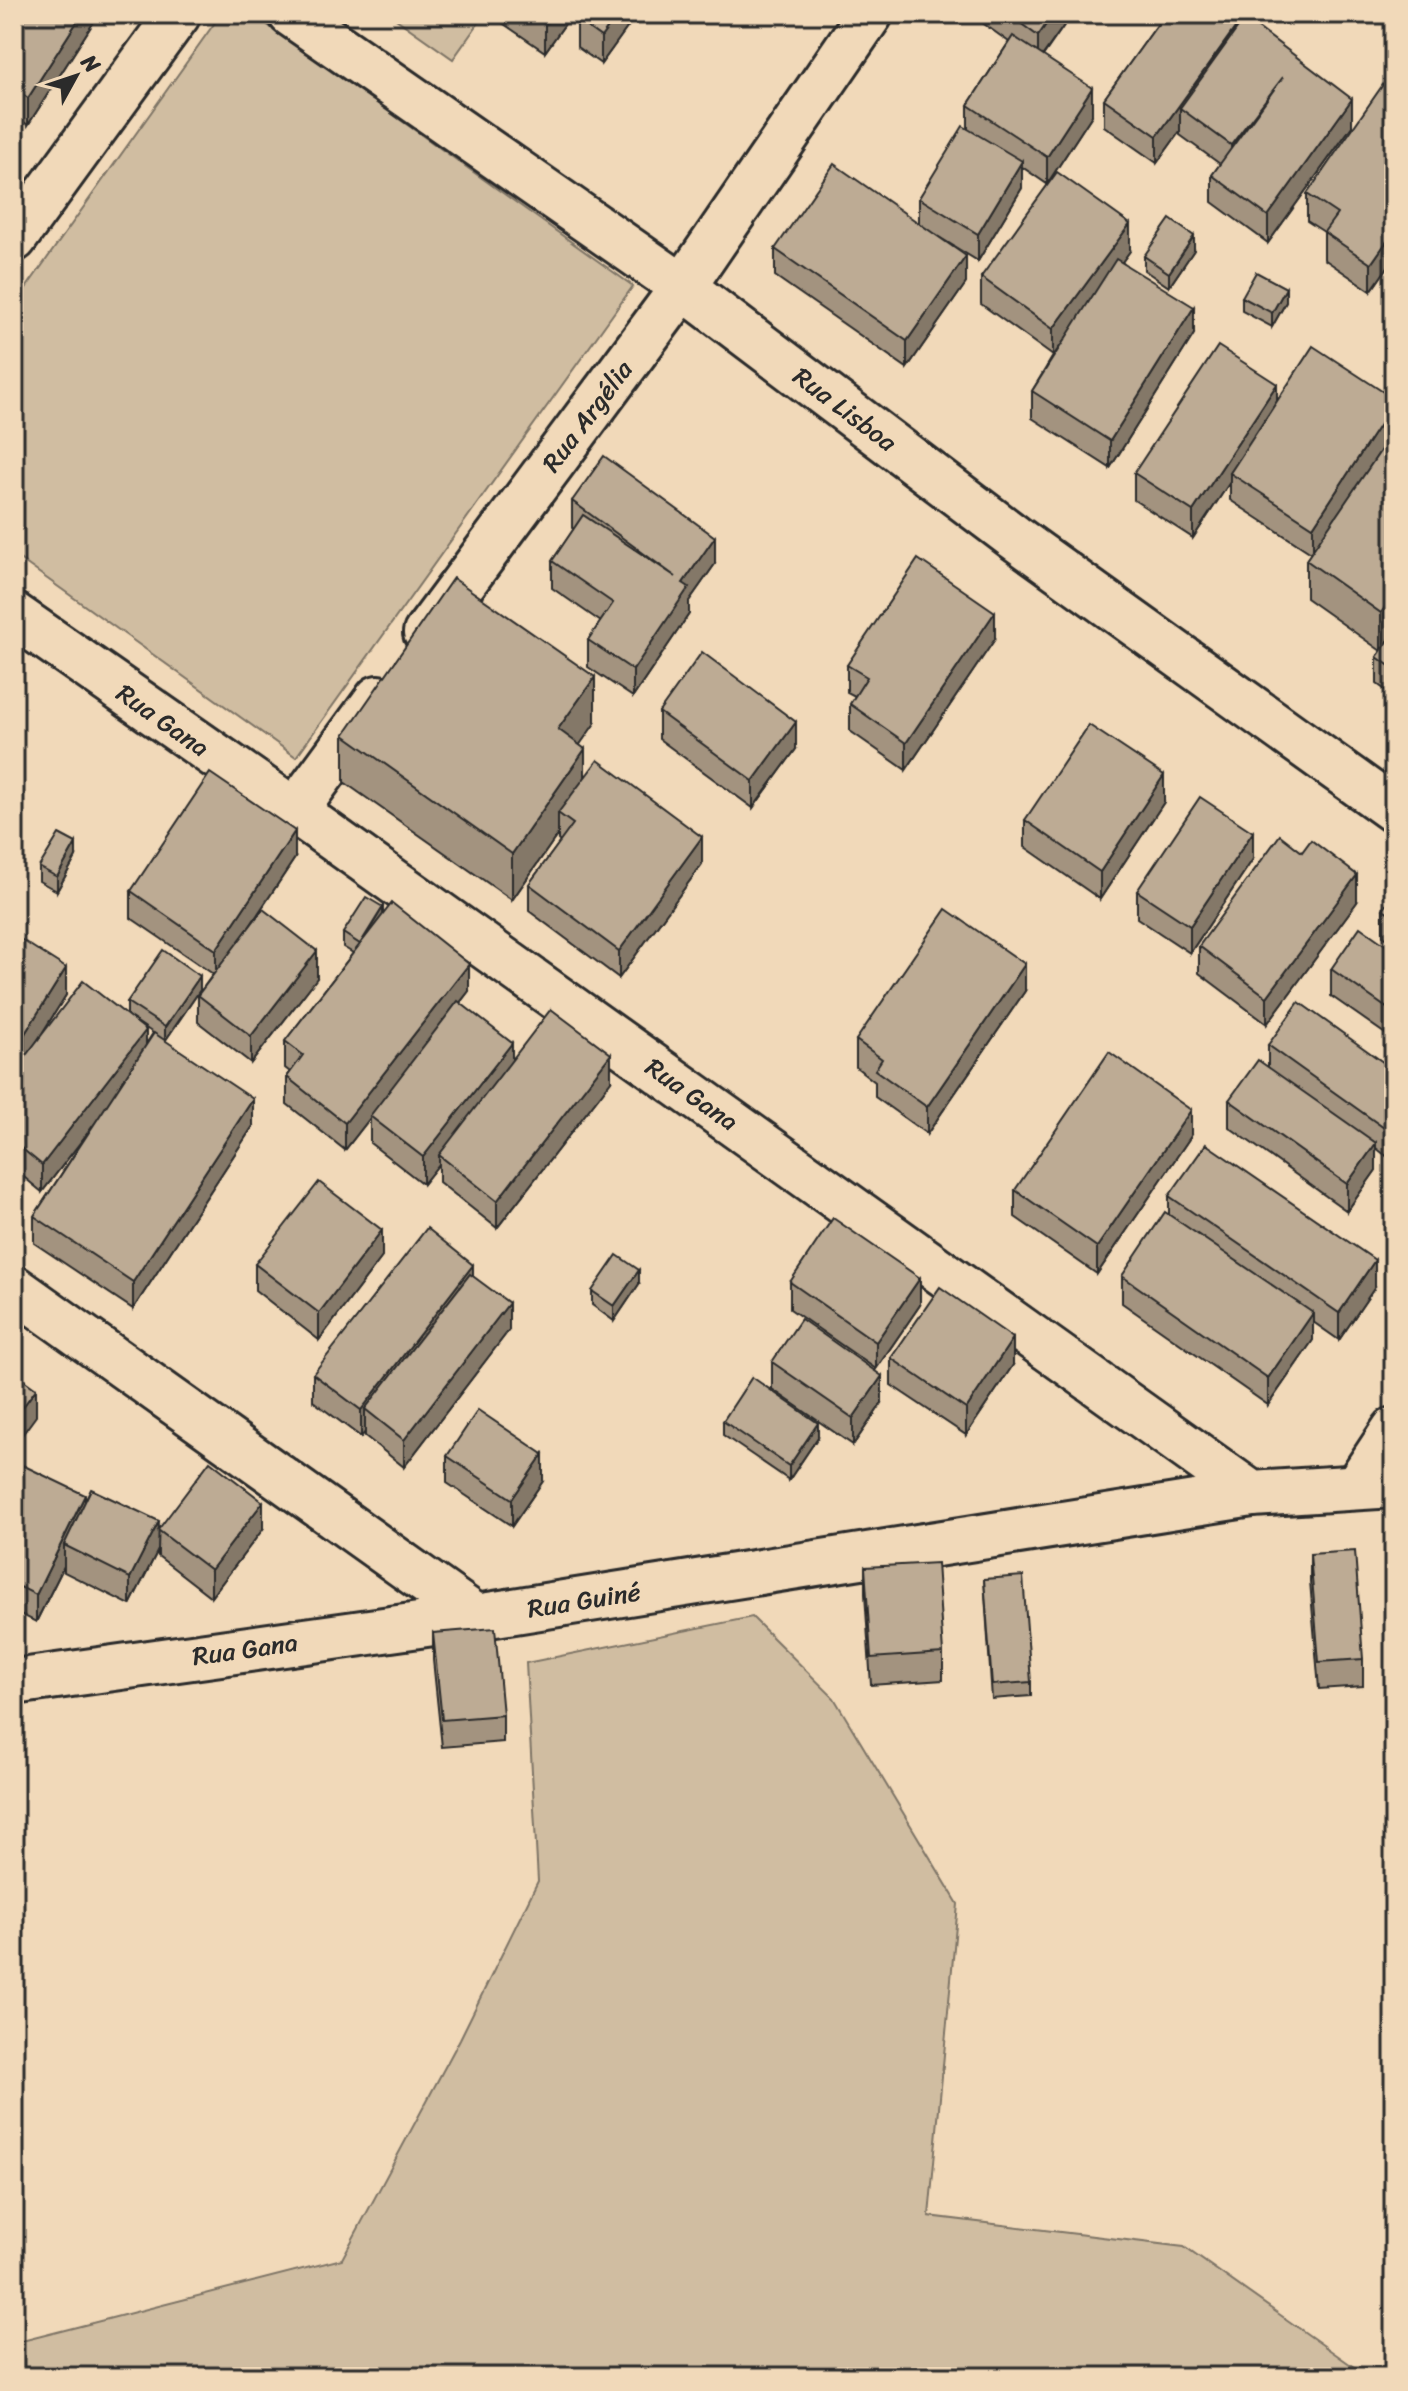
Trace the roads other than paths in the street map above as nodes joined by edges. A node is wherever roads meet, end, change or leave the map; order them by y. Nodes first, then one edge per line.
1 (178, 14) edge
2 (291, 14) edge
3 (870, 14) edge
4 (14, 239) edge
5 (683, 287) junction
6 (14, 615) edge
7 (1394, 810) edge
8 (295, 811) junction
9 (14, 1288) edge
10 (1394, 1430) edge
11 (1376, 1486) edge
12 (1252, 1494) junction
13 (476, 1617) junction
14 (14, 1682) edge

1 - 4 street
2 - 5 street, Rua Lisboa
3 - 5 street, Rua Argélia
5 - 7 street, Rua Lisboa
5 - 8 street, Rua Argélia
6 - 8 street, Rua Gana
8 - 12 street, Rua Gana
9 - 13 street
10 - 11 street
11 - 12 street
12 - 13 street, Rua Guiné
13 - 14 street, Rua Gana

